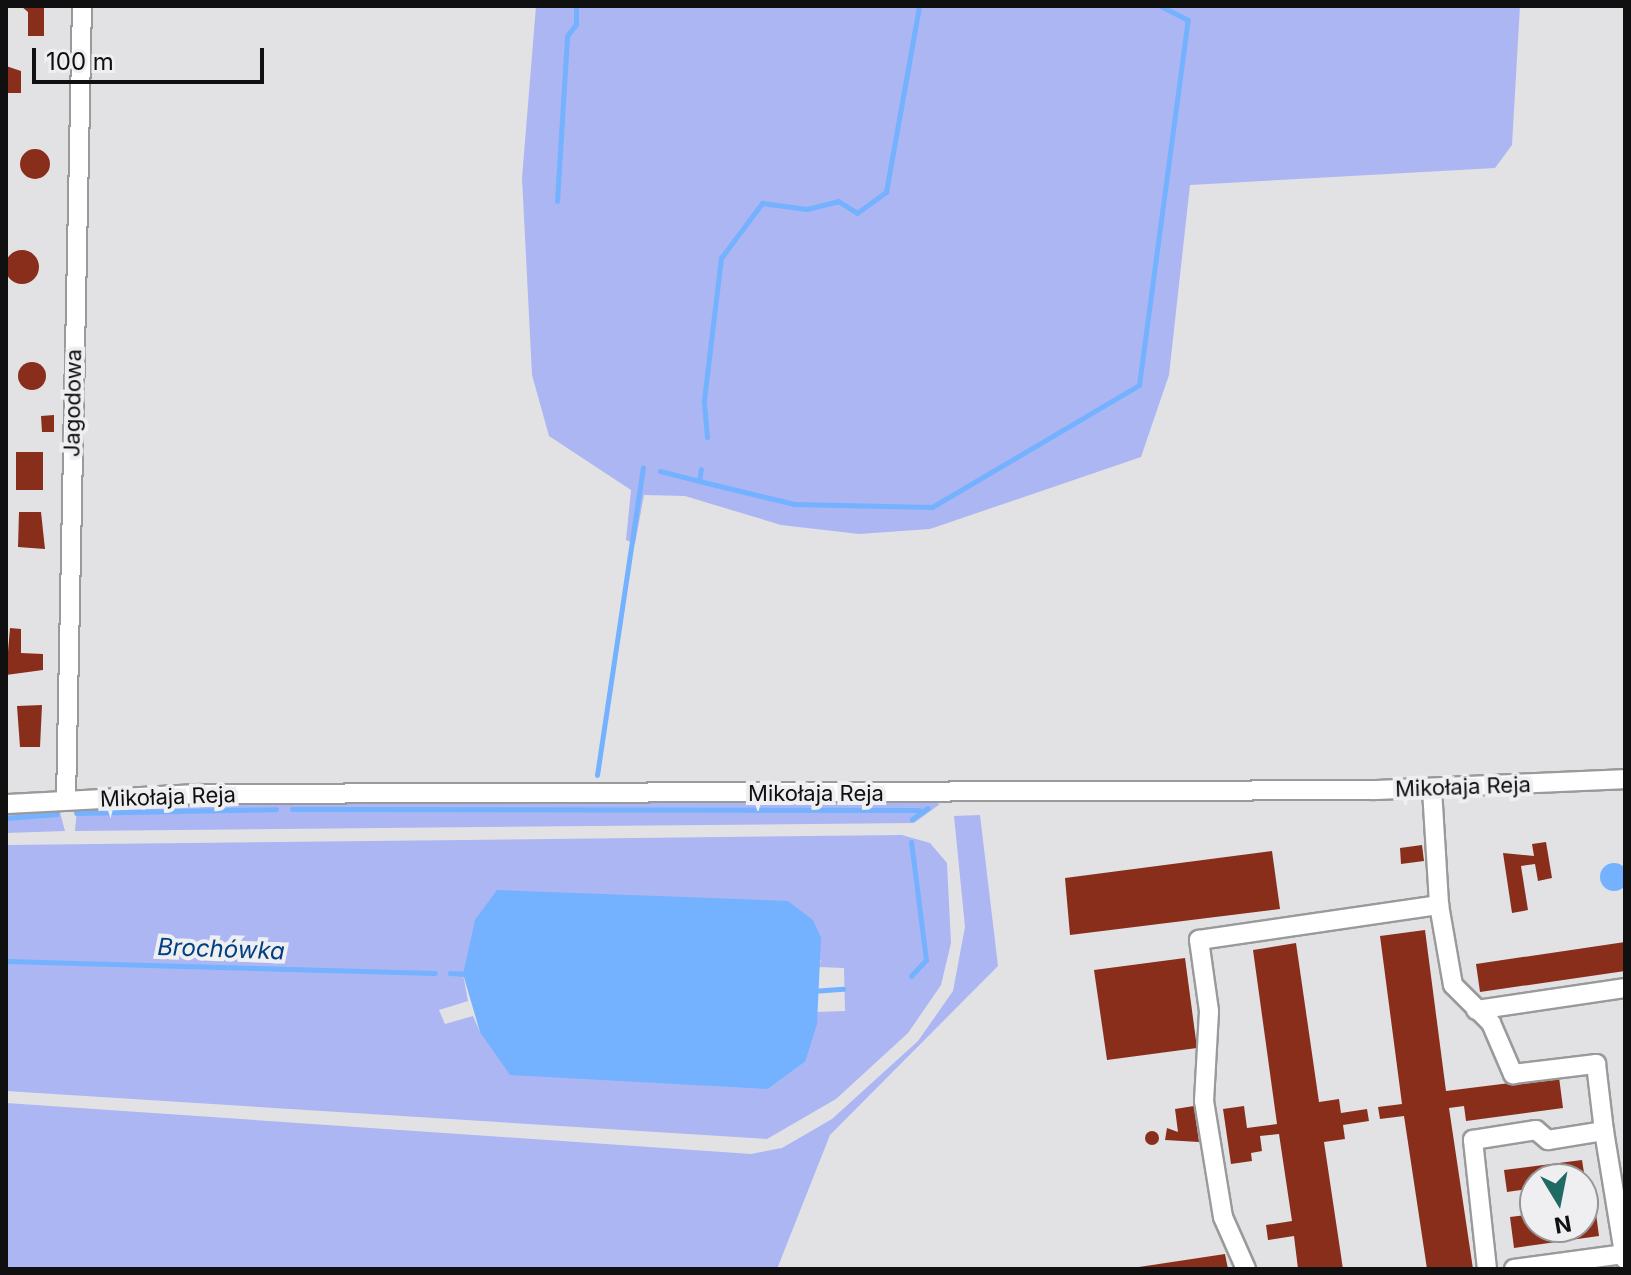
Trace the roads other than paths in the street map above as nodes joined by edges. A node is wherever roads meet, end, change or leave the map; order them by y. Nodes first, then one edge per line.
1 (82, 6) edge
2 (1625, 779) edge
3 (1432, 789) junction
4 (66, 800) junction
5 (6, 804) edge
6 (1439, 905) junction
7 (1625, 988) edge
8 (1476, 1010) junction
9 (1604, 1131) junction
10 (1624, 1257) edge
11 (1246, 1269) edge
12 (1487, 1269) edge
13 (1514, 1269) edge

1 - 4 street, Jagodowa
2 - 3 street, Mikołaja Reja
3 - 4 street, Mikołaja Reja
3 - 6 street
4 - 5 street, Mikołaja Reja
6 - 8 street
6 - 11 street
7 - 8 street
8 - 9 street
9 - 10 street
9 - 12 street
10 - 13 street

